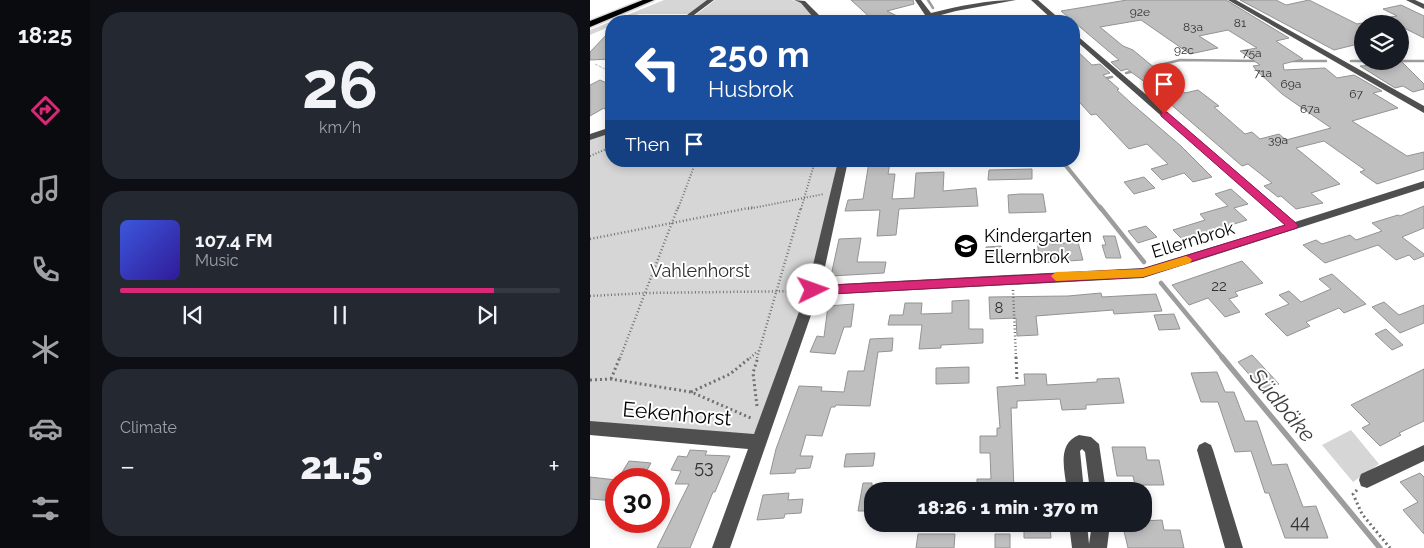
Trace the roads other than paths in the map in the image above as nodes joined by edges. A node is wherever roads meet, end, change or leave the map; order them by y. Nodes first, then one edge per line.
1 (634, 0) edge
2 (650, 0) edge
3 (711, 0) edge
4 (797, 0) edge
5 (918, 0) edge
6 (1013, 0) edge
7 (1034, 0) edge
8 (1231, 0) edge
9 (1409, 0) edge
10 (967, 4) edge
11 (1424, 7) edge
12 (612, 15) edge
13 (690, 15) edge
14 (815, 15) edge
15 (928, 15) joint
16 (1051, 15) edge
17 (590, 17) edge
18 (605, 18) edge
19 (590, 24) edge
20 (1080, 40) edge
21 (1424, 110) edge
22 (605, 132) edge
23 (590, 137) edge
24 (842, 167) edge
25 (1424, 184) edge
26 (1293, 226) junction
27 (813, 290) junction
28 (590, 428) edge
29 (760, 433) junction
30 (1205, 450) dead end
31 (1424, 453) edge
32 (1366, 480) road end
33 (1074, 482) edge
34 (1097, 482) edge
35 (1079, 532) edge
36 (1100, 532) edge
37 (721, 548) edge
38 (1081, 548) edge
39 (1098, 548) edge
40 (1234, 548) edge

1 - 17 highway
2 - 12 highway
3 - 13 street
4 - 14 street
5 - 15 street
6 - 10 street
7 - 16 street
8 - 21 street
9 - 11 street
10 - 15 street
18 - 19 highway
20 - 26 street
22 - 23 street
24 - 27 street
25 - 26 street, Ellernbrok
26 - 27 street, Ellernbrok
27 - 29 street
28 - 29 street, Eekenhorst
29 - 37 street
30 - 40 street
31 - 32 street
33 - 34 street
35 - 38 street
36 - 39 street

